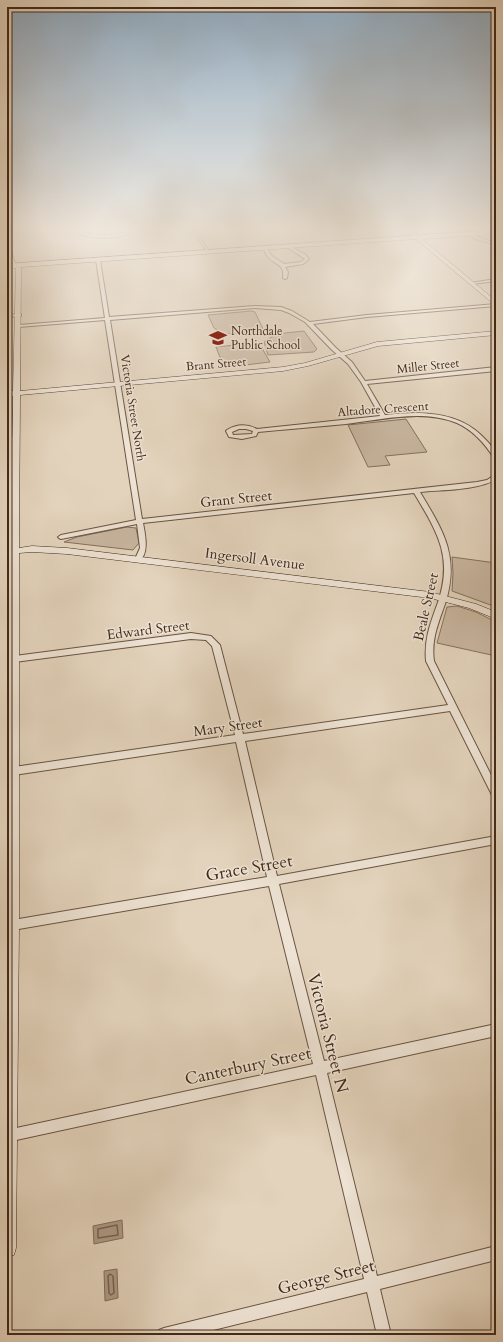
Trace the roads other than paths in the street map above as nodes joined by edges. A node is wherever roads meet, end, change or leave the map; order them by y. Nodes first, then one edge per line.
1 (19, 291) edge
2 (103, 291) edge
3 (481, 291) edge
4 (496, 304) edge
5 (19, 315) junction
6 (7, 316) edge
7 (107, 319) junction
8 (311, 323) junction
9 (19, 326) junction
10 (496, 333) edge
11 (341, 354) junction
12 (496, 369) edge
13 (362, 383) junction
14 (118, 384) junction
15 (18, 393) junction
16 (7, 394) edge
17 (384, 418) junction
18 (256, 431) dead end
19 (17, 439) junction
20 (7, 440) edge
21 (495, 455) edge
22 (496, 476) edge
23 (416, 491) junction
24 (16, 499) junction
25 (7, 500) edge
26 (140, 521) junction
27 (60, 536) dead end
28 (11, 551) edge
29 (138, 559) junction
30 (443, 598) junction
31 (496, 616) edge
32 (11, 660) edge
33 (453, 706) junction
34 (240, 739) junction
35 (9, 772) edge
36 (496, 794) edge
37 (496, 840) edge
38 (273, 881) junction
39 (10, 925) edge
40 (496, 1030) edge
41 (320, 1068) junction
42 (8, 1136) edge
43 (7, 1248) edge
44 (496, 1253) edge
45 (372, 1284) junction
46 (164, 1335) edge
47 (384, 1335) edge

1 - 5 main road
2 - 7 street, Victoria Street North
3 - 4 main road
4 - 8 street
5 - 6 street
5 - 9 main road
7 - 8 street
7 - 9 street
7 - 14 street, Victoria Street North
8 - 11 street
9 - 15 main road
10 - 11 main road, Brant Street
11 - 13 street
11 - 14 main road, Brant Street
12 - 13 street, Miller Street
13 - 17 street
14 - 15 main road, Brant Street
14 - 26 street, Victoria Street North
15 - 16 main road, Brant Street
15 - 19 main road
17 - 18 street, Altadore Crescent
17 - 21 street, Altadore Crescent
19 - 20 street
19 - 24 main road
22 - 23 street
23 - 26 street, Grant Street
23 - 30 street, Beale Street
24 - 25 street
24 - 28 main road
26 - 27 street, Grant Street
26 - 29 street, Victoria Street North
28 - 29 main road, Ingersoll Avenue
28 - 32 main road
29 - 30 main road, Ingersoll Avenue
30 - 31 main road, Ingersoll Avenue
30 - 33 street, Beale Street
32 - 34 street, Edward Street
32 - 35 main road
33 - 34 street, Mary Street
33 - 36 street, Beale Street
34 - 35 street, Mary Street
34 - 38 street, Victoria Street N
35 - 39 main road
37 - 38 street, Grace Street
38 - 39 street, Grace Street
38 - 41 street, Victoria Street N
39 - 42 main road
40 - 41 street, Canterbury Street
41 - 42 street, Canterbury Street
41 - 45 street, Victoria Street N
42 - 43 main road
44 - 45 street, George Street
45 - 46 street, George Street
45 - 47 street, Victoria Street N

